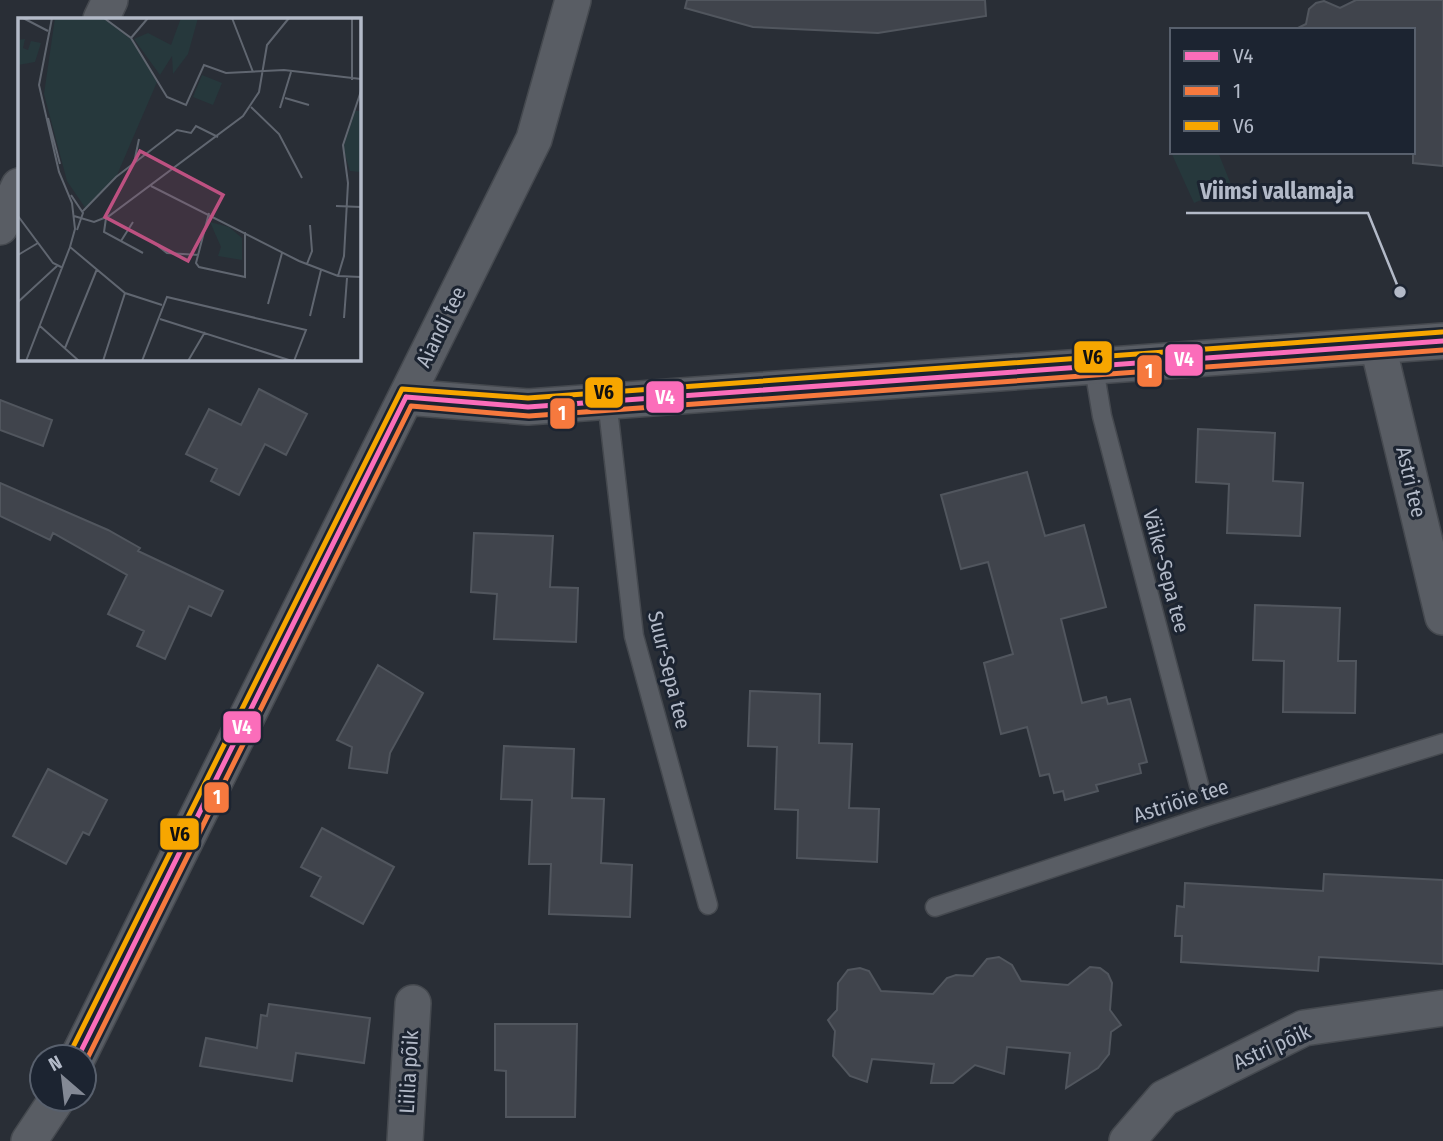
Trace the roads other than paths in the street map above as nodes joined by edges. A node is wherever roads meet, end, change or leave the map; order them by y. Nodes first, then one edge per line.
1 (110, 0) edge
2 (573, 0) edge
3 (101, 18) edge
4 (1443, 341) edge
5 (1378, 346) junction
6 (1094, 368) junction
7 (406, 397) junction
8 (607, 400) junction
9 (1443, 617) edge
10 (1443, 743) edge
11 (1199, 785) dead end
12 (708, 905) dead end
13 (935, 907) dead end
14 (413, 1003) dead end
15 (1443, 1008) edge
16 (85, 1043) edge
17 (48, 1113) edge
18 (29, 1141) edge
19 (405, 1141) edge
20 (1127, 1141) edge

1 - 3 street
2 - 7 street, Aiandi tee
4 - 5 street
5 - 6 street
5 - 9 street, Astri tee
6 - 8 street
6 - 11 lane, Väike-Sepa tee
7 - 8 street
7 - 16 street, Aiandi tee
8 - 12 lane, Suur-Sepa tee
10 - 13 lane, Astriõie tee
14 - 19 street, Liilia põik
15 - 20 street, Astri põik
17 - 18 street

